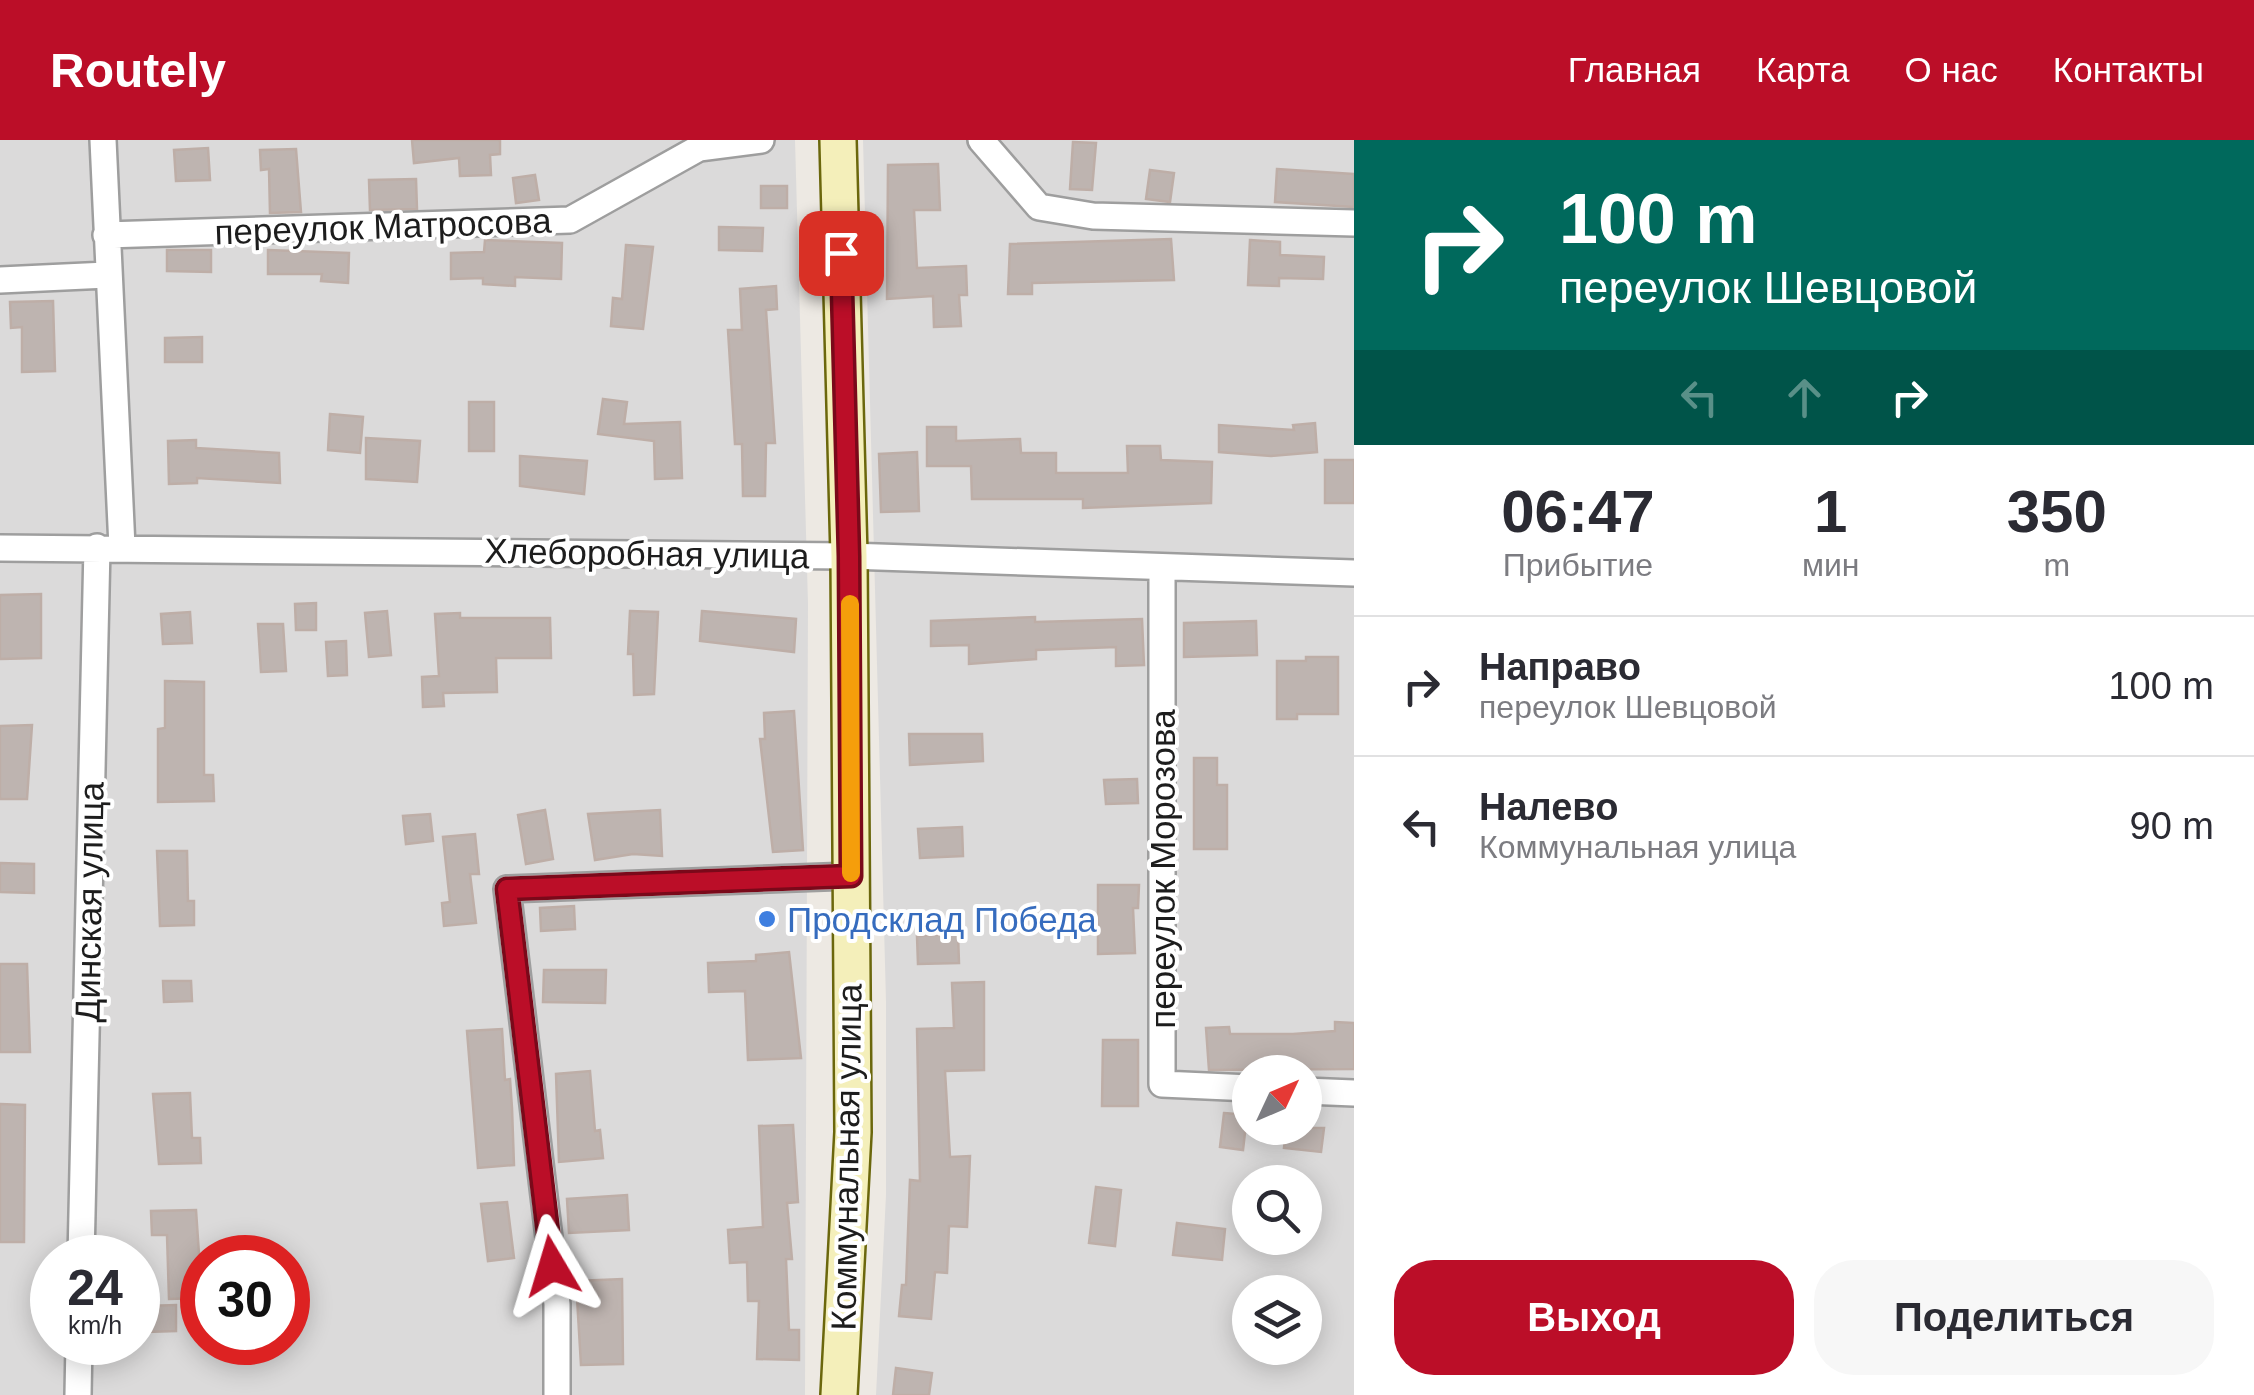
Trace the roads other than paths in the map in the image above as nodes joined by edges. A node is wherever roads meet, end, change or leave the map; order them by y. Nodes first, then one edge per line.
1 (103, 140) edge
2 (761, 140) edge
3 (838, 140) edge
4 (981, 140) edge
5 (1354, 223) edge
6 (106, 235) junction
7 (107, 275) junction
8 (0, 280) edge
9 (110, 547) junction
10 (0, 548) edge
11 (849, 556) junction
12 (1162, 567) junction
13 (1354, 573) edge
14 (851, 876) junction
15 (1232, 1087) edge
16 (1322, 1092) edge
17 (1354, 1093) edge
18 (82, 1235) edge
19 (79, 1365) edge
20 (78, 1395) edge
21 (556, 1395) edge
22 (839, 1395) edge

1 - 6 street, Динская улица
2 - 6 street, переулок Матросова
3 - 11 street, Коммунальная улица
4 - 5 street
6 - 7 street, Динская улица
7 - 8 street
7 - 9 street, Динская улица
9 - 10 street, Хлеборобная улица
9 - 11 street, Хлеборобная улица
9 - 18 street, Динская улица
11 - 12 street, Хлеборобная улица
11 - 14 street, Коммунальная улица
12 - 13 street, Хлеборобная улица
12 - 15 street, переулок Морозова
14 - 21 street
14 - 22 street, Коммунальная улица
16 - 17 street
19 - 20 street

